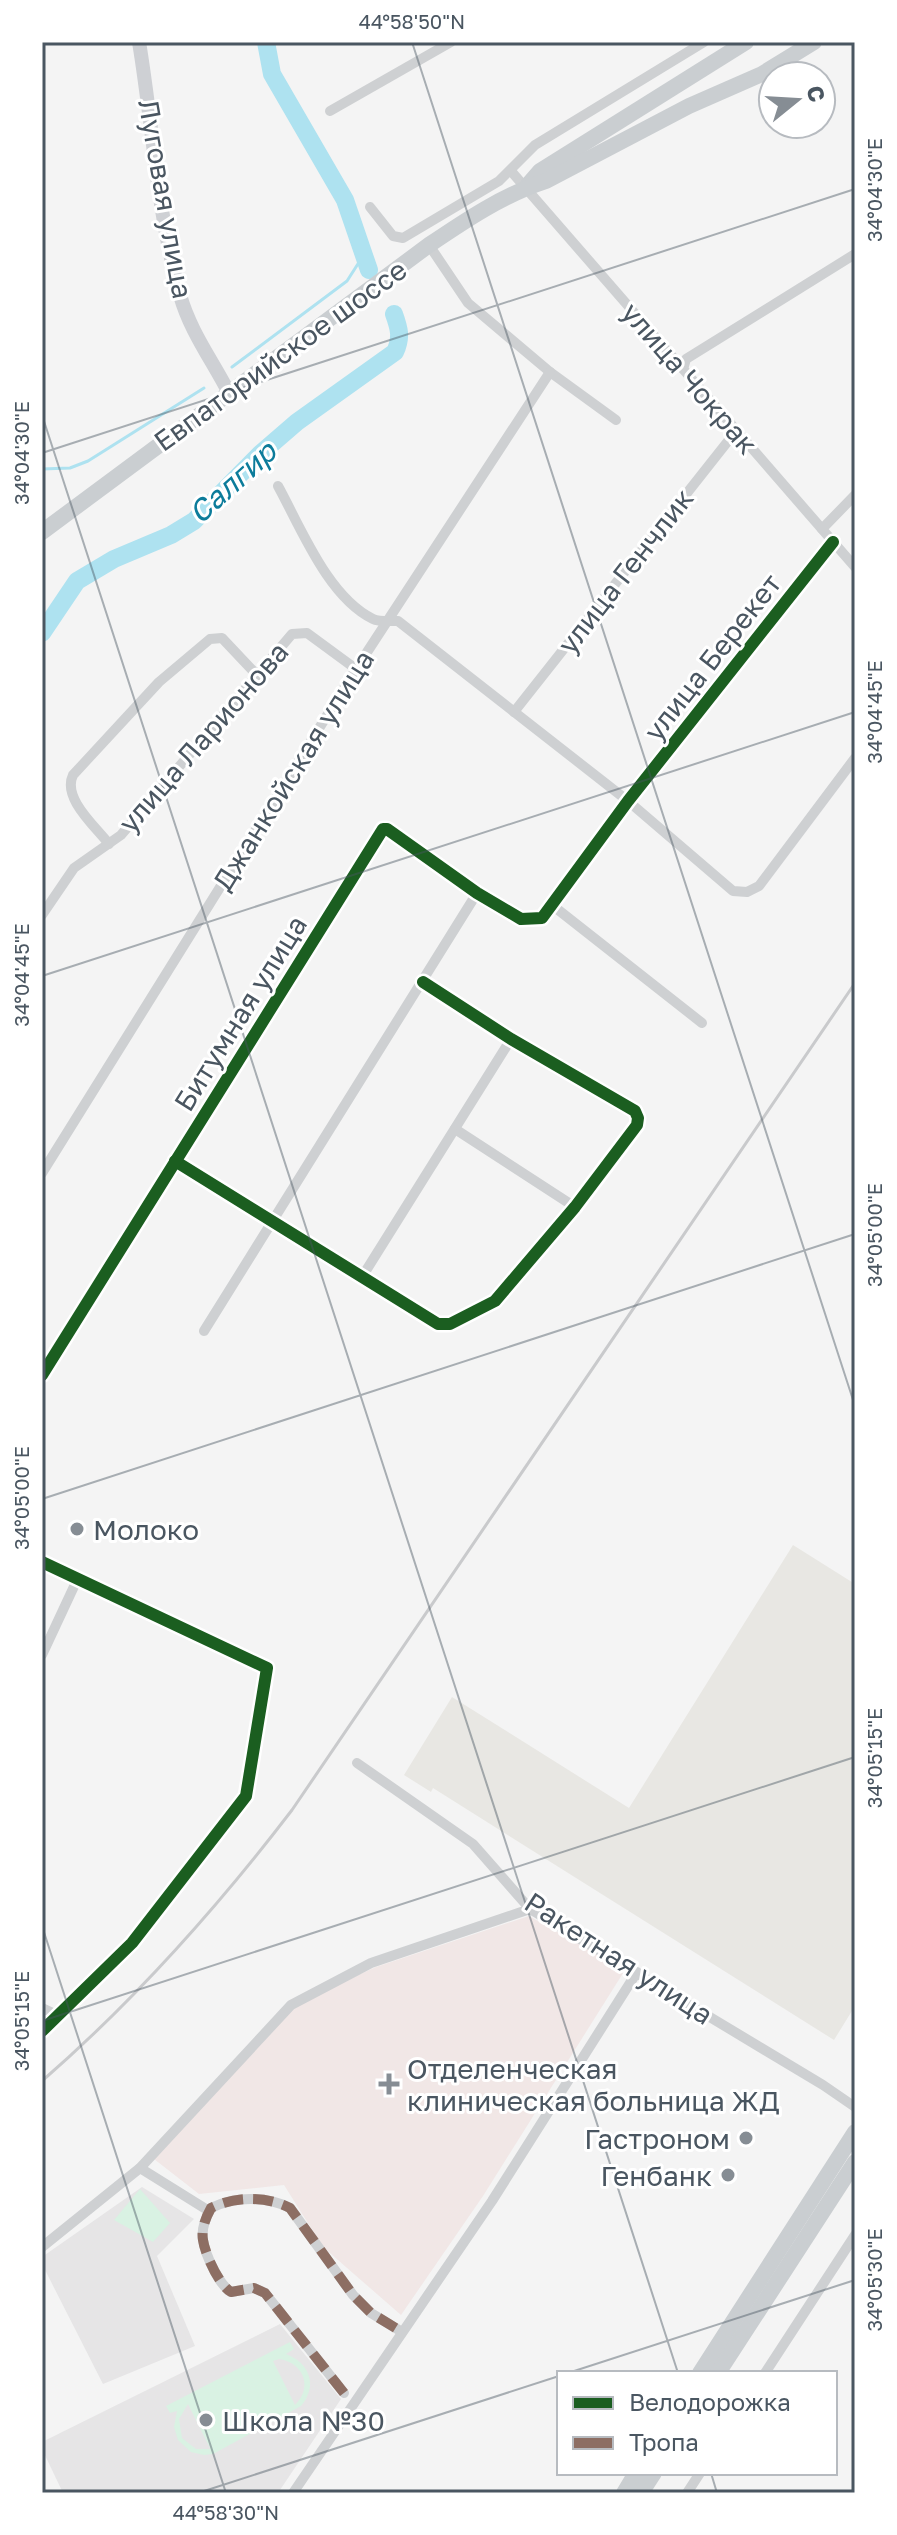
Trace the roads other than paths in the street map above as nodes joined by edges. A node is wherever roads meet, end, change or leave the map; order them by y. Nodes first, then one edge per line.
1 (139, 42) edge
2 (451, 42) edge
3 (704, 42) edge
4 (746, 42) edge
5 (814, 42) edge
6 (822, 42) edge
7 (785, 60) edge
8 (788, 60) edge
9 (757, 76) edge
10 (330, 111) dead end
11 (511, 171) junction
12 (525, 188) junction
13 (370, 207) dead end
14 (429, 245) junction
15 (855, 254) edge
16 (683, 369) junction
17 (550, 372) junction
18 (229, 393) junction
19 (616, 420) dead end
20 (736, 431) junction
21 (278, 486) dead end
22 (855, 495) edge
23 (822, 529) junction
24 (42, 532) edge
25 (833, 542) junction
26 (855, 567) edge
27 (387, 621) junction
28 (356, 669) junction
29 (256, 674) junction
30 (514, 712) junction
31 (855, 758) edge
32 (628, 801) junction
33 (109, 844) junction
34 (477, 893) junction
35 (552, 905) junction
36 (42, 915) edge
37 (535, 920) joint
38 (423, 982) junction
39 (702, 1023) dead end
40 (511, 1039) junction
41 (455, 1129) junction
42 (175, 1161) junction
43 (42, 1173) edge
44 (575, 1207) junction
45 (272, 1220) junction
46 (362, 1277) junction
47 (204, 1331) dead end
48 (42, 1375) edge
49 (42, 1562) edge
50 (77, 1580) junction
51 (42, 1655) edge
52 (357, 1763) dead end
53 (530, 1909) junction
54 (637, 1972) junction
55 (42, 2008) edge
56 (59, 2016) junction
57 (42, 2031) edge
58 (855, 2107) edge
59 (855, 2132) edge
60 (855, 2162) edge
61 (140, 2168) junction
62 (209, 2211) junction
63 (855, 2235) edge
64 (42, 2247) edge
65 (402, 2332) junction
66 (701, 2371) edge
67 (719, 2371) edge
68 (766, 2371) edge
69 (344, 2393) dead end
70 (635, 2475) edge
71 (653, 2475) edge
72 (699, 2475) edge
73 (293, 2493) edge
74 (624, 2493) edge
75 (641, 2493) edge
76 (687, 2493) edge

1 - 18 main road, Луговая улица
2 - 10 street
3 - 11 street
4 - 12 main road, Евпаторийское шоссе
5 - 7 main road, Евпаторийское шоссе
6 - 8 main road
9 - 12 main road, Евпаторийское шоссе
11 - 12 street, улица Чокрак
11 - 13 street
12 - 14 main road, Евпаторийское шоссе
12 - 16 street, улица Чокрак
14 - 17 street
14 - 18 main road, Евпаторийское шоссе
15 - 16 street
16 - 20 street, улица Чокрак
17 - 19 street
17 - 27 street, Джанкойская улица
18 - 24 main road, Евпаторийское шоссе
20 - 23 street, улица Чокрак
20 - 30 street, улица Генчлик
21 - 27 street
22 - 23 street
23 - 25 street, улица Чокрак
25 - 26 street, улица Чокрак
25 - 32 street, улица Берекет
27 - 28 street, Джанкойская улица
27 - 30 street
28 - 29 street, улица Ларионова
28 - 43 street, Джанкойская улица
29 - 33 street, улица Ларионова
29 - 33 street
30 - 32 street
31 - 32 street
32 - 35 street, улица Берекет
33 - 36 street, улица Ларионова
34 - 37 street, Битумная улица
34 - 38 street
34 - 42 street, Битумная улица
35 - 37 street, улица Берекет
35 - 39 street
38 - 40 street
38 - 45 street
40 - 41 street
40 - 44 street
41 - 44 street
41 - 46 street
42 - 45 street
42 - 48 street, Битумная улица
44 - 46 street
45 - 46 street
45 - 47 street
49 - 50 street
50 - 51 street
50 - 56 street
52 - 53 street, Ракетная улица
53 - 54 street, Ракетная улица
53 - 61 street
54 - 58 street, Ракетная улица
54 - 65 street
55 - 56 street
56 - 57 street
59 - 66 main road
60 - 67 main road
61 - 62 street
61 - 64 street
62 - 65 street
62 - 69 street
63 - 68 street
65 - 73 street
70 - 74 main road
71 - 75 main road
72 - 76 street

